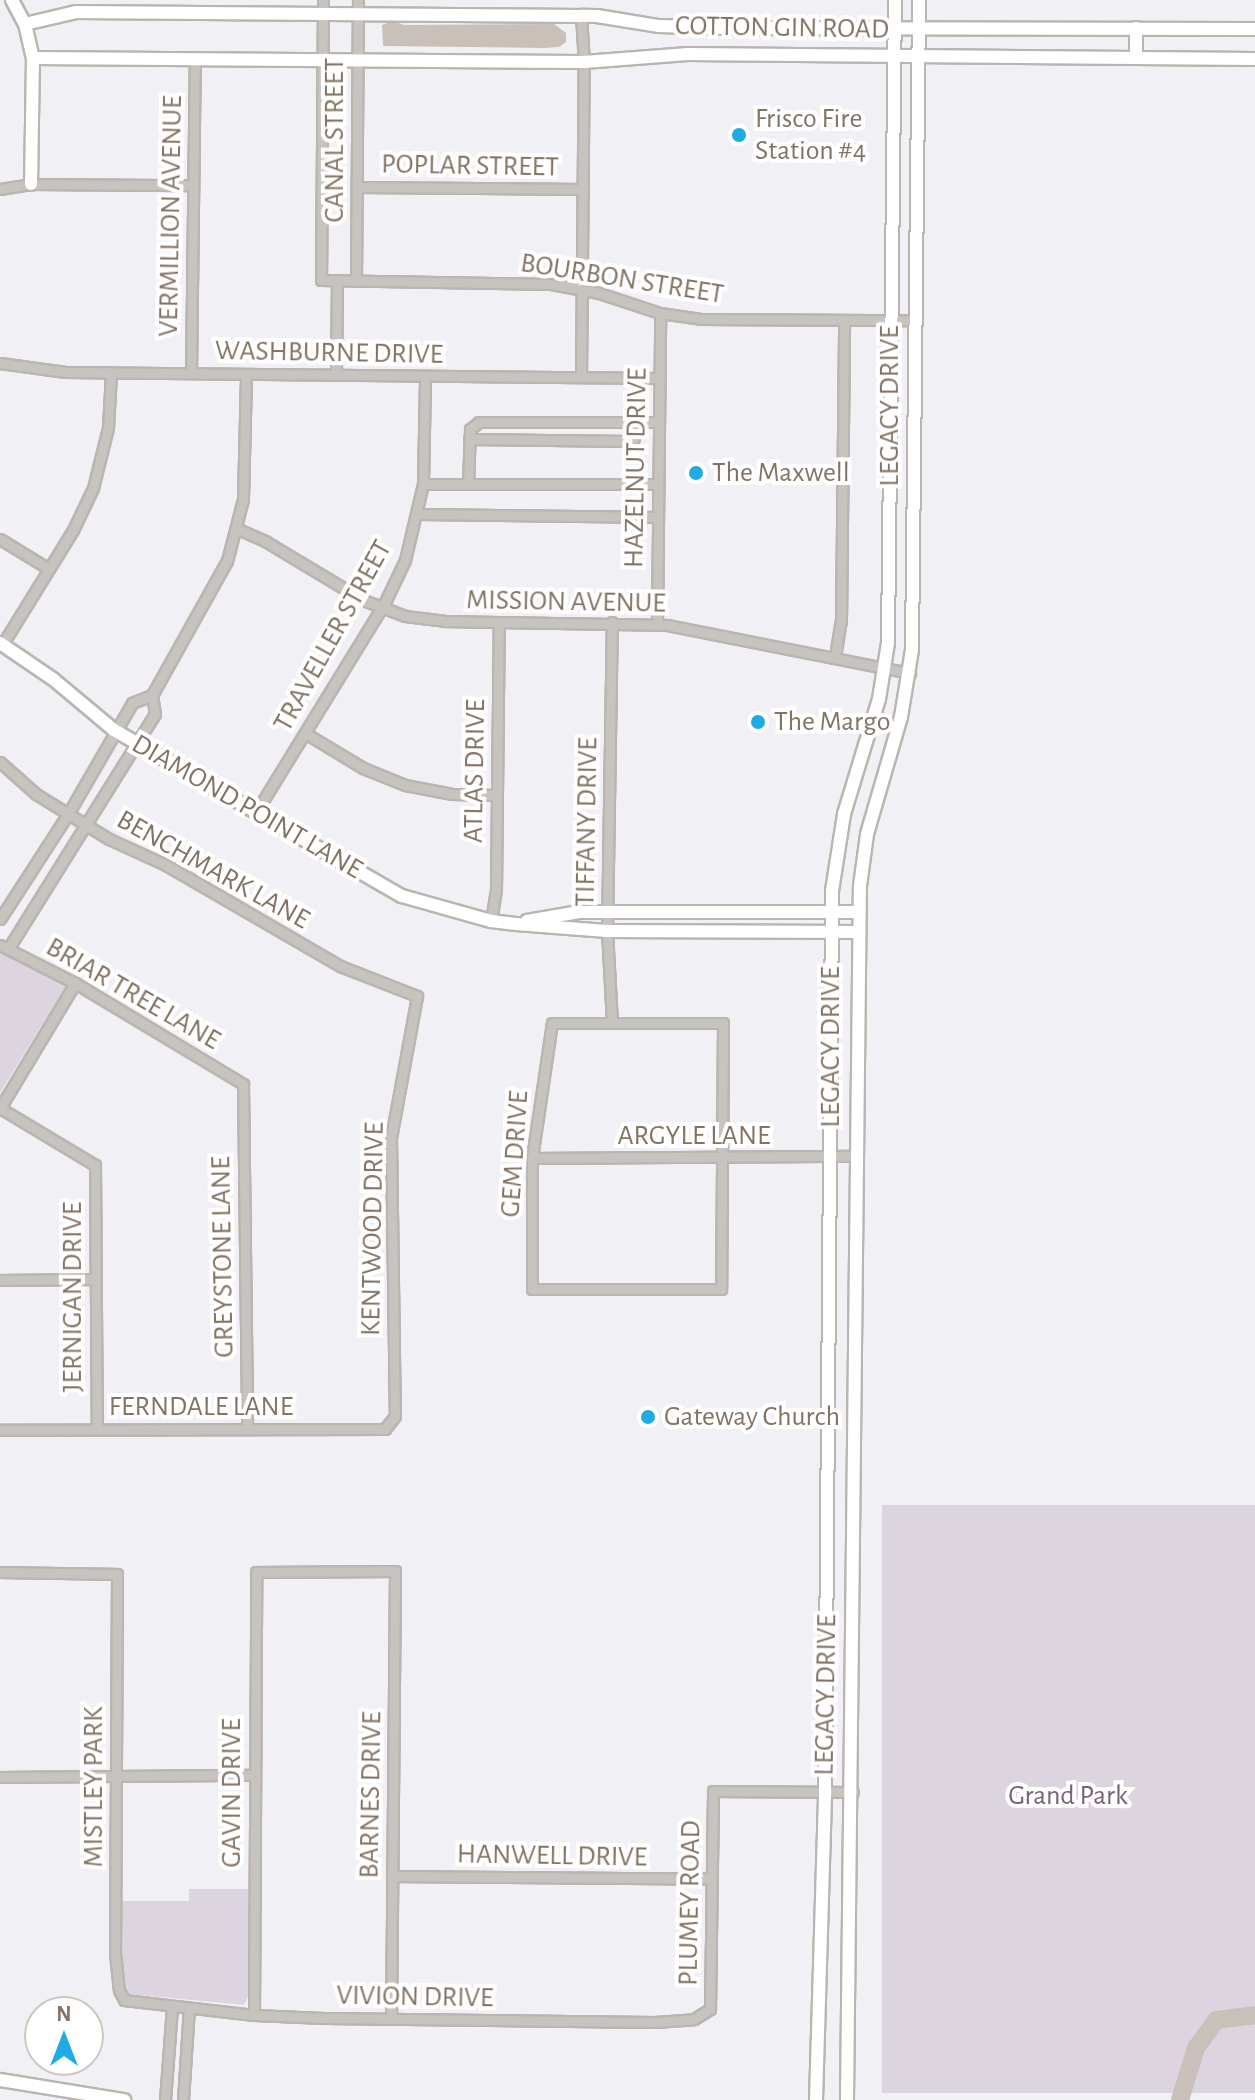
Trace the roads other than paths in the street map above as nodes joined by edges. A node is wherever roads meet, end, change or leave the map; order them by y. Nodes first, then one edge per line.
1 (12, 0) edge
2 (323, 0) edge
3 (358, 0) edge
4 (895, 0) edge
5 (919, 0) edge
6 (323, 14) junction
7 (357, 14) junction
8 (581, 16) junction
9 (25, 24) junction
10 (724, 28) junction
11 (1136, 28) junction
12 (788, 29) junction
13 (1255, 29) edge
14 (895, 30) junction
15 (919, 30) junction
16 (724, 55) junction
17 (788, 56) junction
18 (894, 57) junction
19 (919, 57) junction
20 (33, 58) junction
21 (1136, 58) junction
22 (1255, 59) edge
23 (195, 60) junction
24 (322, 61) junction
25 (357, 61) junction
26 (584, 62) junction
27 (31, 184) junction
28 (193, 185) junction
29 (357, 187) junction
30 (0, 189) edge
31 (583, 189) junction
32 (321, 280) joint
33 (337, 280) junction
34 (356, 281) junction
35 (582, 289) junction
36 (660, 313) junction
37 (891, 320) junction
38 (916, 320) junction
39 (844, 321) junction
40 (0, 363) edge
41 (111, 372) junction
42 (191, 373) junction
43 (246, 374) junction
44 (336, 375) junction
45 (425, 376) junction
46 (581, 377) junction
47 (659, 378) junction
48 (634, 422) junction
49 (659, 422) junction
50 (469, 439) junction
51 (423, 484) junction
52 (468, 484) junction
53 (658, 484) junction
54 (419, 514) junction
55 (658, 517) junction
56 (238, 529) junction
57 (0, 539) edge
58 (49, 569) junction
59 (380, 608) junction
60 (499, 622) junction
61 (612, 622) junction
62 (657, 624) junction
63 (1, 644) edge
64 (835, 657) junction
65 (884, 669) junction
66 (910, 673) junction
67 (152, 695) junction
68 (114, 730) junction
69 (305, 733) junction
70 (135, 743) junction
71 (0, 762) edge
72 (497, 795) junction
73 (256, 812) junction
74 (68, 814) junction
75 (85, 823) junction
76 (607, 912) junction
77 (832, 912) junction
78 (859, 912) junction
79 (0, 919) edge
80 (491, 921) junction
81 (516, 924) junction
82 (607, 931) junction
83 (832, 932) junction
84 (859, 932) junction
85 (4, 947) edge
86 (75, 983) junction
87 (417, 996) joint
88 (612, 1023) junction
89 (243, 1084) joint
90 (0, 1108) edge
91 (830, 1156) junction
92 (857, 1156) junction
93 (532, 1158) junction
94 (722, 1158) junction
95 (95, 1279) junction
96 (0, 1280) edge
97 (395, 1416) joint
98 (97, 1429) junction
99 (247, 1429) junction
100 (0, 1430) edge
101 (827, 1499) junction
102 (854, 1499) junction
103 (395, 1571) joint
104 (0, 1572) edge
105 (254, 1775) junction
106 (115, 1776) junction
107 (0, 1777) edge
108 (825, 1792) junction
109 (853, 1792) junction
110 (392, 1876) junction
111 (712, 1879) junction
112 (124, 2000) joint
113 (172, 2006) junction
114 (189, 2008) junction
115 (707, 2014) joint
116 (254, 2015) junction
117 (391, 2019) junction
118 (0, 2080) edge
119 (124, 2100) edge
120 (165, 2100) edge
121 (183, 2100) edge
122 (816, 2100) edge
123 (847, 2100) edge

1 - 9 main road
2 - 6 street, CANAL STREET
3 - 7 street, CANAL STREET
4 - 14 main road, LEGACY DRIVE
5 - 15 main road, LEGACY DRIVE
6 - 7 main road, COTTON GIN ROAD
6 - 9 main road, COTTON GIN ROAD
6 - 24 street, CANAL STREET
7 - 8 main road, COTTON GIN ROAD
7 - 25 street, CANAL STREET
8 - 10 main road, COTTON GIN ROAD
8 - 26 street
9 - 20 main road
10 - 12 main road, COTTON GIN ROAD
10 - 16 main road
11 - 13 main road, COTTON GIN ROAD
11 - 15 main road, COTTON GIN ROAD
11 - 21 main road
12 - 14 main road, COTTON GIN ROAD
12 - 17 main road
14 - 15 main road, COTTON GIN ROAD
14 - 18 main road, LEGACY DRIVE
15 - 19 main road, LEGACY DRIVE
16 - 17 main road, COTTON GIN ROAD
16 - 26 main road, COTTON GIN ROAD
17 - 18 main road, COTTON GIN ROAD
18 - 19 main road, COTTON GIN ROAD
18 - 37 main road, LEGACY DRIVE
19 - 21 main road, COTTON GIN ROAD
19 - 38 main road, LEGACY DRIVE
20 - 23 main road, COTTON GIN ROAD
20 - 27 main road
21 - 22 main road, COTTON GIN ROAD
23 - 24 main road, COTTON GIN ROAD
23 - 28 street, VERMILLION AVENUE
24 - 25 main road, COTTON GIN ROAD
24 - 32 street, CANAL STREET
25 - 26 main road, COTTON GIN ROAD
25 - 29 street, CANAL STREET
26 - 31 street
27 - 28 street
27 - 30 street
28 - 42 street, VERMILLION AVENUE
29 - 31 street, POPLAR STREET
29 - 34 street, CANAL STREET
31 - 35 street
32 - 33 street, BOURBON STREET
33 - 34 street, BOURBON STREET
33 - 44 street
34 - 35 street, BOURBON STREET
35 - 36 street, BOURBON STREET
35 - 46 street
36 - 39 street, BOURBON STREET
36 - 47 street, HAZELNUT DRIVE
37 - 38 street, BOURBON STREET
37 - 39 street, BOURBON STREET
37 - 65 main road, LEGACY DRIVE
38 - 66 main road, LEGACY DRIVE
39 - 64 street
40 - 41 street, WASHBURNE DRIVE
41 - 42 street, WASHBURNE DRIVE
41 - 58 street
42 - 43 street, WASHBURNE DRIVE
43 - 44 street, WASHBURNE DRIVE
43 - 56 street
44 - 45 street, WASHBURNE DRIVE
45 - 46 street, WASHBURNE DRIVE
45 - 51 street, TRAVELLER STREET
46 - 47 street, WASHBURNE DRIVE
47 - 49 street, HAZELNUT DRIVE
48 - 49 street
48 - 50 street
48 - 50 street
49 - 53 street, HAZELNUT DRIVE
50 - 52 street
51 - 52 street
51 - 54 street, TRAVELLER STREET
52 - 53 street
53 - 55 street, HAZELNUT DRIVE
54 - 55 street
54 - 59 street, TRAVELLER STREET
55 - 62 street, HAZELNUT DRIVE
56 - 59 street, MISSION AVENUE
56 - 67 street
57 - 58 street
58 - 63 street
59 - 60 street, MISSION AVENUE
59 - 69 street, TRAVELLER STREET
60 - 61 street, MISSION AVENUE
60 - 72 street, ATLAS DRIVE
61 - 62 street, MISSION AVENUE
61 - 76 street, TIFFANY DRIVE
62 - 64 street, MISSION AVENUE
63 - 68 main road, DIAMOND POINT LANE
64 - 65 street, MISSION AVENUE
65 - 66 street, MISSION AVENUE
65 - 77 main road, LEGACY DRIVE
66 - 78 main road, LEGACY DRIVE
67 - 68 street
67 - 70 street
68 - 70 main road, DIAMOND POINT LANE
68 - 74 street
69 - 72 street
69 - 73 street, TRAVELLER STREET
70 - 73 main road, DIAMOND POINT LANE
70 - 75 street
71 - 74 street, BENCHMARK LANE
72 - 80 street, ATLAS DRIVE
73 - 80 main road, DIAMOND POINT LANE
74 - 75 street, BENCHMARK LANE
74 - 79 street
75 - 85 street
75 - 87 street, BENCHMARK LANE
76 - 77 main road, DIAMOND POINT LANE
76 - 81 main road, DIAMOND POINT LANE
76 - 82 street, TIFFANY DRIVE
77 - 78 main road, DIAMOND POINT LANE
77 - 83 main road, LEGACY DRIVE
78 - 84 main road, LEGACY DRIVE
80 - 81 main road, DIAMOND POINT LANE
81 - 82 main road, DIAMOND POINT LANE
82 - 83 main road, DIAMOND POINT LANE
82 - 88 street, TIFFANY DRIVE
83 - 84 main road, DIAMOND POINT LANE
83 - 91 main road, LEGACY DRIVE
84 - 92 main road, LEGACY DRIVE
85 - 86 street, BRIAR TREE LANE
86 - 89 street, BRIAR TREE LANE
86 - 90 street
87 - 97 street, KENTWOOD DRIVE
88 - 93 street, GEM DRIVE
88 - 94 street
89 - 99 street, GREYSTONE LANE
90 - 95 street, JERNIGAN DRIVE
91 - 92 street, ARGYLE LANE
91 - 94 street, ARGYLE LANE
91 - 101 main road, LEGACY DRIVE
92 - 102 main road, LEGACY DRIVE
93 - 94 street, ARGYLE LANE
93 - 94 street, GEM DRIVE
95 - 96 street
95 - 98 street, JERNIGAN DRIVE
97 - 99 street, FERNDALE LANE
98 - 99 street, FERNDALE LANE
98 - 100 street, FERNDALE LANE
101 - 102 main road
101 - 108 main road, LEGACY DRIVE
102 - 109 main road, LEGACY DRIVE
103 - 105 street, GAVIN DRIVE
103 - 110 street, BARNES DRIVE
104 - 106 street, MISTLEY PARK
105 - 106 street
105 - 116 street, GAVIN DRIVE
106 - 107 street
106 - 112 street, MISTLEY PARK
108 - 109 street
108 - 111 street, PLUMEY ROAD
108 - 122 main road, LEGACY DRIVE
109 - 123 main road, LEGACY DRIVE
110 - 111 street, HANWELL DRIVE
110 - 117 street, BARNES DRIVE
111 - 115 street, PLUMEY ROAD
112 - 113 street, VIVION DRIVE
113 - 114 street, VIVION DRIVE
113 - 120 street
114 - 116 street, VIVION DRIVE
114 - 121 street
115 - 117 street, VIVION DRIVE
116 - 117 street, VIVION DRIVE
118 - 119 main road

